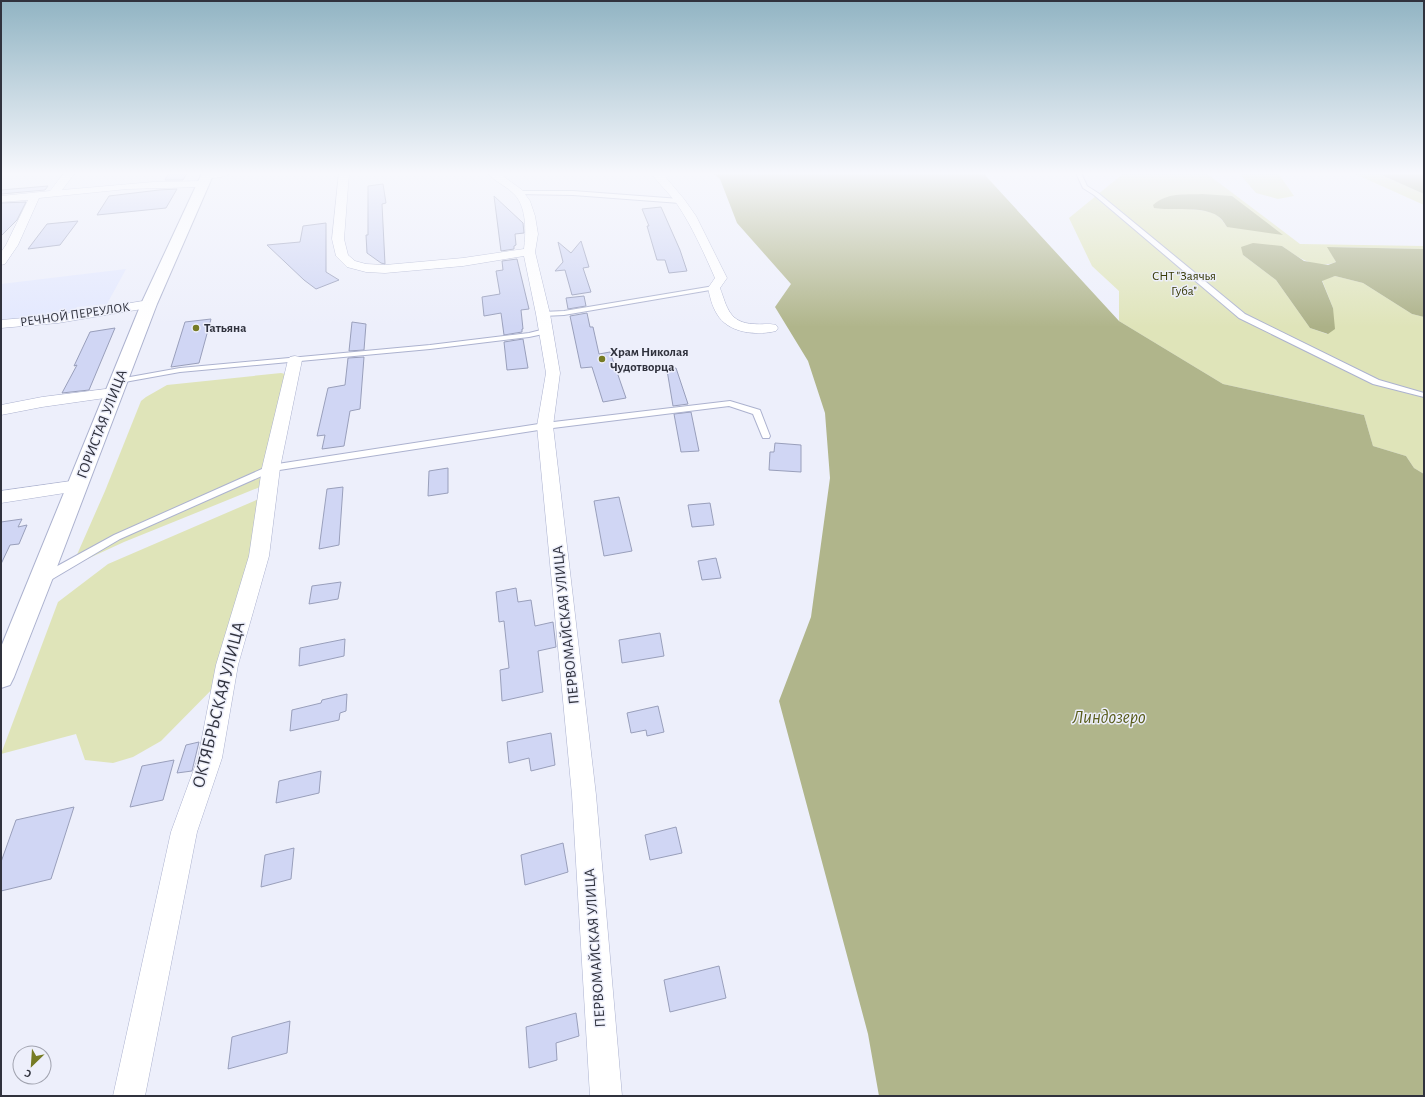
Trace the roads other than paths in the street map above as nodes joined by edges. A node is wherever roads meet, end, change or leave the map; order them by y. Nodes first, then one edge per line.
1 (22, 224) edge
2 (188, 224) edge
3 (339, 224) edge
4 (530, 224) edge
5 (694, 224) edge
6 (1132, 224) edge
7 (529, 252) junction
8 (1, 261) edge
9 (714, 288) junction
10 (149, 304) junction
11 (543, 314) junction
12 (1, 324) edge
13 (771, 328) dead end
14 (545, 331) junction
15 (294, 360) junction
16 (116, 387) junction
17 (1424, 395) edge
18 (1, 410) edge
19 (545, 426) junction
20 (766, 436) dead end
21 (271, 468) junction
22 (78, 486) junction
23 (1, 497) edge
24 (41, 580) junction
25 (3, 670) edge
26 (129, 1096) edge
27 (606, 1096) edge

1 - 8 street
2 - 10 street, ГОРИСТАЯ УЛИЦА
3 - 7 street
4 - 7 street, ПЕРВОМАЙСКАЯ УЛИЦА
5 - 9 street
6 - 17 lane
7 - 11 street, ПЕРВОМАЙСКАЯ УЛИЦА
9 - 11 lane
9 - 13 street
10 - 12 street, РЕЧНОЙ ПЕРЕУЛОК
10 - 16 street, ГОРИСТАЯ УЛИЦА
11 - 14 street, ПЕРВОМАЙСКАЯ УЛИЦА
14 - 15 lane
14 - 19 street, ПЕРВОМАЙСКАЯ УЛИЦА
15 - 16 lane
15 - 21 street, ОКТЯБРЬСКАЯ УЛИЦА
16 - 18 street
16 - 22 street, ГОРИСТАЯ УЛИЦА
19 - 20 lane
19 - 21 lane
19 - 27 street, ПЕРВОМАЙСКАЯ УЛИЦА
21 - 24 lane
21 - 26 street, ОКТЯБРЬСКАЯ УЛИЦА
22 - 23 street
22 - 24 street, ГОРИСТАЯ УЛИЦА
24 - 25 street, ГОРИСТАЯ УЛИЦА

